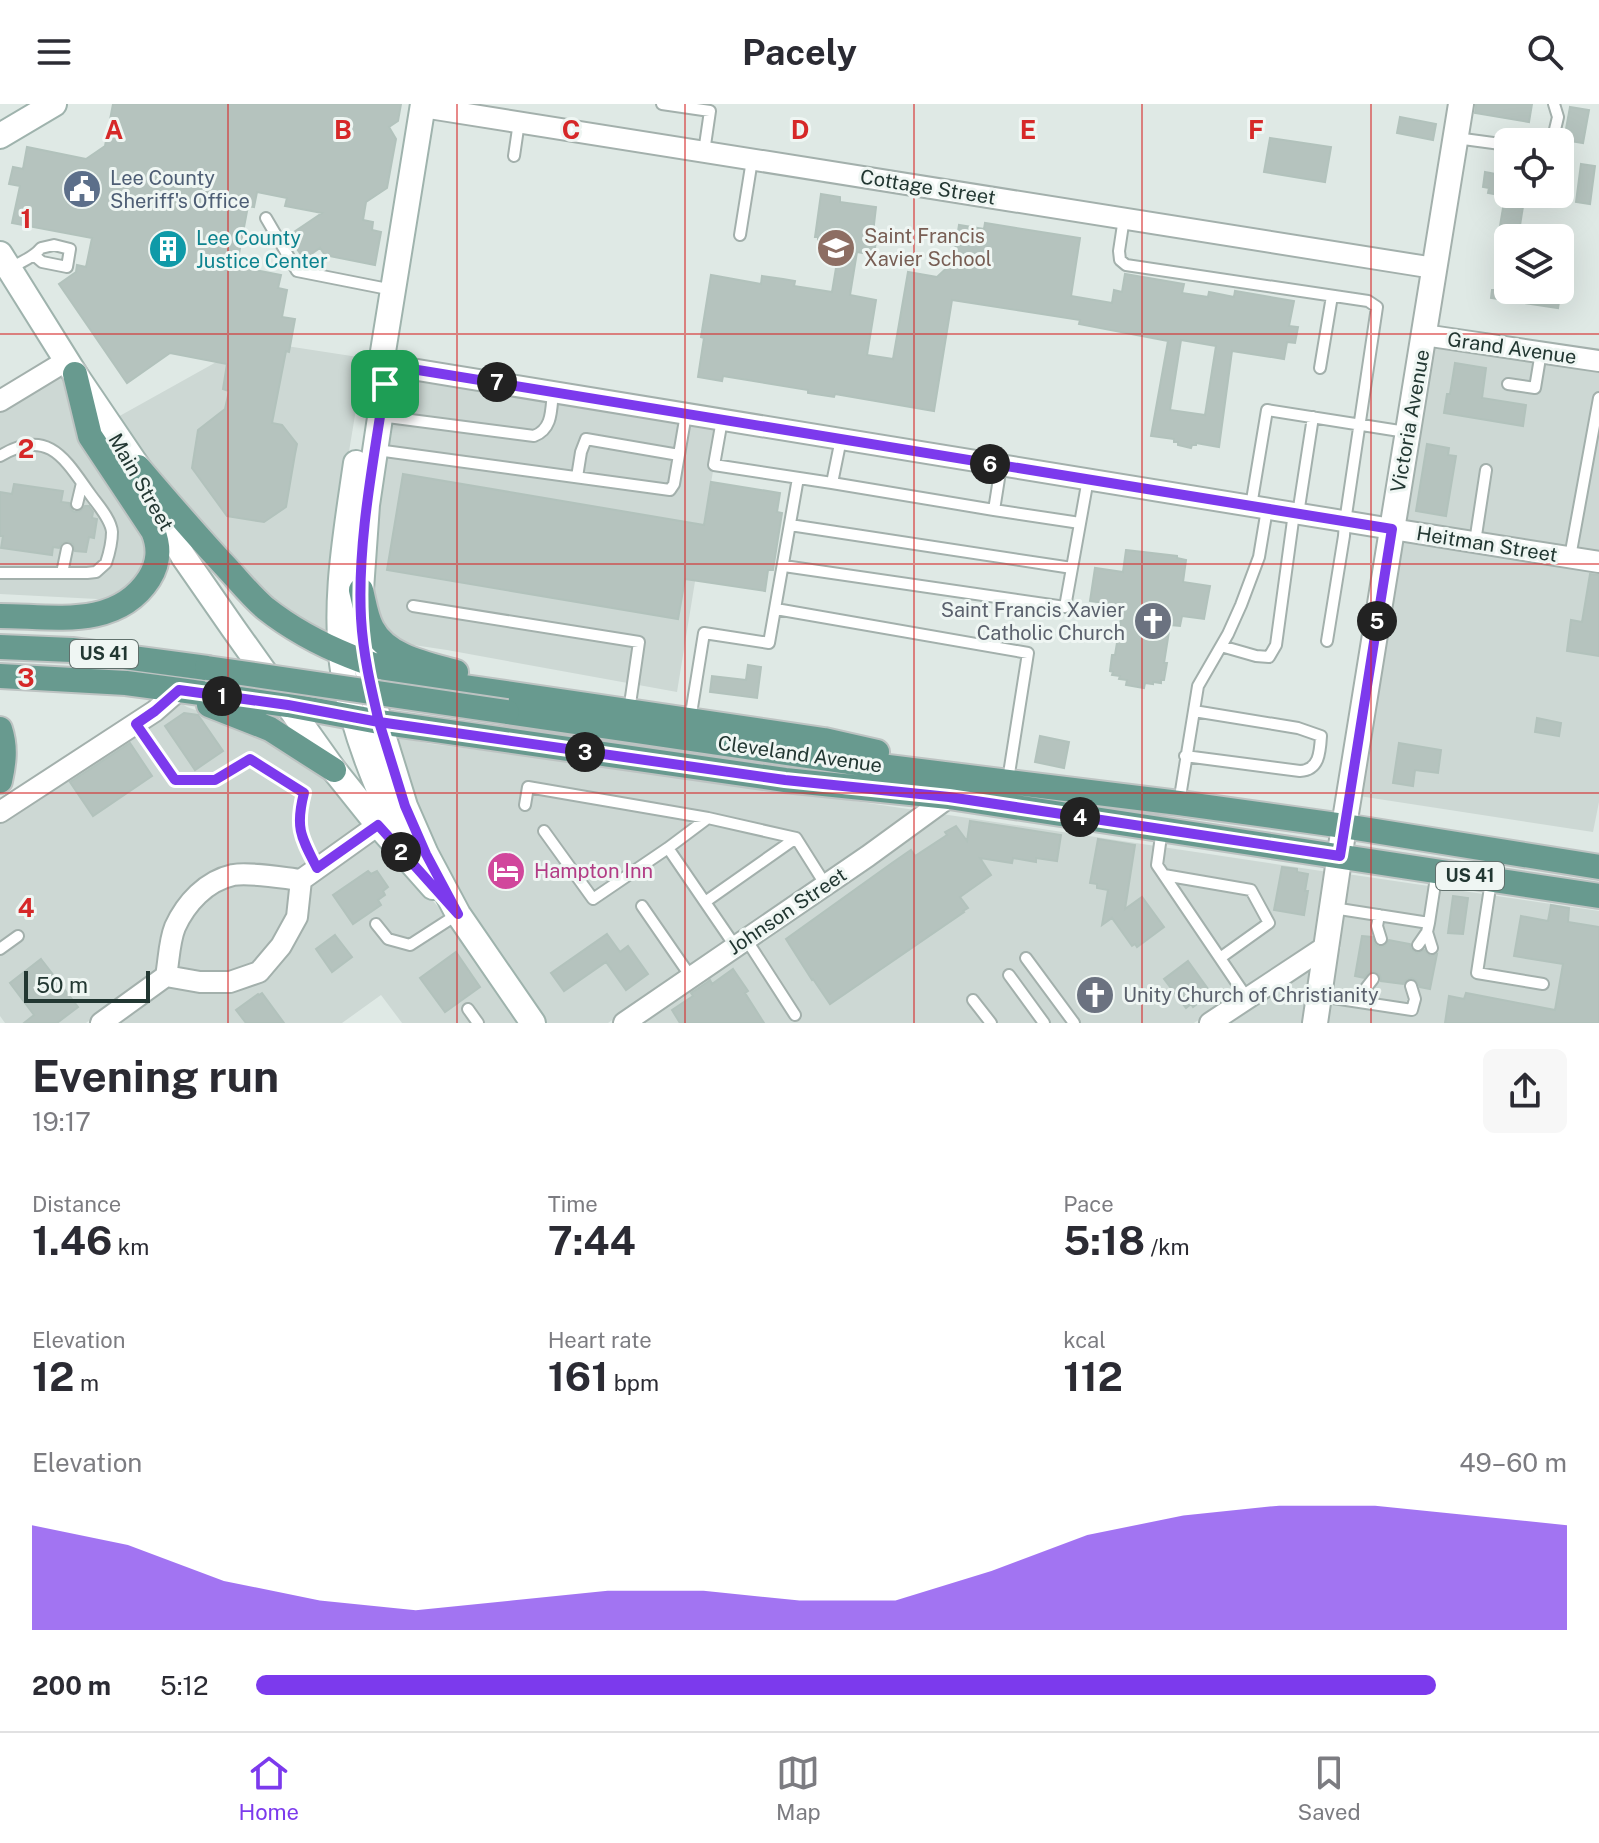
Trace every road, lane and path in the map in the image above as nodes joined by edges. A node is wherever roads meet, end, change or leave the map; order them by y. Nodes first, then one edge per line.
1 (54, 104) edge
2 (662, 104) edge
3 (1461, 104) edge
4 (1554, 104) edge
5 (423, 105) edge
6 (519, 122) junction
7 (1555, 128) edge
8 (0, 136) edge
9 (1456, 138) junction
10 (1494, 143) edge
11 (704, 152) junction
12 (514, 156) dead end
13 (752, 160) junction
14 (266, 218) dead end
15 (1124, 218) junction
16 (740, 235) dead end
17 (35, 256) dead end
18 (3, 258) edge
19 (1434, 268) junction
20 (393, 290) junction
21 (1332, 296) junction
22 (1424, 335) junction
23 (1541, 352) junction
24 (1599, 361) edge
25 (381, 364) junction
26 (70, 368) junction
27 (1320, 368) dead end
28 (1508, 384) dead end
29 (553, 391) junction
30 (1599, 398) edge
31 (0, 401) edge
32 (686, 414) junction
33 (380, 416) junction
34 (1313, 417) junction
35 (722, 420) junction
36 (1360, 424) junction
37 (1408, 432) junction
38 (841, 439) junction
39 (375, 450) junction
40 (679, 455) junction
41 (0, 456) edge
42 (1001, 466) junction
43 (138, 467) junction
44 (1486, 470) dead end
45 (577, 477) junction
46 (798, 478) junction
47 (1088, 479) junction
48 (82, 483) junction
49 (832, 483) junction
50 (77, 504) dead end
51 (1259, 508) junction
52 (994, 510) junction
53 (1296, 514) junction
54 (1345, 522) junction
55 (1080, 523) junction
56 (790, 525) junction
57 (1392, 529) junction
58 (1475, 542) junction
59 (67, 549) dead end
60 (183, 556) junction
61 (1570, 557) junction
62 (1599, 562) edge
63 (784, 566) junction
64 (1072, 568) junction
65 (0, 573) edge
66 (62, 573) junction
67 (361, 590) junction
68 (413, 606) dead end
69 (776, 609) junction
70 (0, 616) edge
71 (303, 634) junction
72 (1327, 641) dead end
73 (1221, 646) junction
74 (0, 647) edge
75 (341, 652) junction
76 (366, 664) junction
77 (0, 676) edge
78 (344, 677) junction
79 (179, 690) junction
80 (288, 705) junction
81 (598, 706) junction
82 (315, 711) junction
83 (629, 711) junction
84 (1194, 711) junction
85 (354, 718) junction
86 (690, 720) junction
87 (379, 722) junction
88 (136, 724) junction
89 (0, 729) edge
90 (1185, 756) junction
91 (334, 770) junction
92 (969, 776) junction
93 (0, 781) edge
94 (1008, 782) junction
95 (949, 797) junction
96 (1179, 803) junction
97 (525, 805) dead end
98 (0, 812) edge
99 (708, 818) junction
100 (378, 825) junction
101 (1344, 826) junction
102 (1162, 829) junction
103 (544, 831) dead end
104 (796, 838) junction
105 (668, 848) junction
106 (1340, 856) junction
107 (1598, 863) edge
108 (414, 866) junction
109 (1437, 871) junction
110 (309, 874) junction
111 (1164, 875) junction
112 (1492, 879) junction
113 (825, 884) junction
114 (1599, 896) edge
115 (705, 902) junction
116 (642, 906) dead end
117 (1333, 908) junction
118 (458, 914) junction
119 (1378, 921) junction
120 (376, 924) dead end
121 (1428, 928) junction
122 (18, 936) dead end
123 (1368, 937) dead end
124 (1381, 939) dead end
125 (740, 942) junction
126 (1328, 945) junction
127 (1418, 945) dead end
128 (1432, 948) dead end
129 (0, 949) edge
130 (1026, 958) dead end
131 (1220, 958) junction
132 (1009, 975) dead end
133 (166, 976) junction
134 (691, 977) junction
135 (1367, 981) dead end
136 (1543, 984) dead end
137 (1411, 986) dead end
138 (1424, 988) dead end
139 (1320, 996) junction
140 (1247, 998) junction
141 (1415, 999) junction
142 (973, 1000) dead end
143 (1363, 1002) junction
144 (468, 1009) dead end
145 (795, 1015) dead end
146 (647, 1017) edge
147 (101, 1023) edge
148 (478, 1023) edge
149 (533, 1023) edge
150 (624, 1023) edge
151 (991, 1023) edge
152 (1044, 1023) edge
153 (1074, 1023) edge
154 (1210, 1023) edge
155 (1315, 1023) edge

1 - 8 main road
2 - 11 lane
3 - 9 main road, Victoria Avenue
4 - 7 lane
5 - 6 street, Cottage Street
5 - 20 main road
6 - 11 street, Cottage Street
6 - 12 lane
9 - 10 lane
9 - 19 main road, Victoria Avenue
11 - 13 street, Cottage Street
13 - 15 street, Cottage Street
13 - 16 lane
14 - 20 lane
15 - 19 street, Cottage Street
15 - 21 lane
17 - 18 lane
18 - 26 main road, Main Street
19 - 22 main road, Victoria Avenue
20 - 25 main road
21 - 27 lane
21 - 36 lane
22 - 23 street, Grand Avenue
22 - 37 main road, Victoria Avenue
23 - 24 street, Grand Avenue
23 - 28 lane
25 - 29 street, Heitman Street
25 - 33 main road
25 - 75 main road
26 - 31 street
26 - 43 main road, Main Street
26 - 70 main road
29 - 32 street, Heitman Street
29 - 33 lane
30 - 61 lane
32 - 35 street, Heitman Street
32 - 40 lane
33 - 39 main road
34 - 36 lane
34 - 51 lane
34 - 53 lane
35 - 38 street, Heitman Street
35 - 46 lane
36 - 37 lane
36 - 54 lane
37 - 57 main road, Victoria Avenue
38 - 42 street, Heitman Street
38 - 49 lane
39 - 45 lane
39 - 67 main road
40 - 45 lane
40 - 45 lane
41 - 48 lane
42 - 47 street, Heitman Street
42 - 52 lane
43 - 60 main road, Main Street
43 - 71 main road
44 - 58 lane
46 - 49 lane
46 - 56 lane
47 - 51 street, Heitman Street
47 - 55 lane
48 - 50 lane
48 - 66 lane
49 - 52 lane
51 - 53 street, Heitman Street
51 - 73 lane
52 - 55 lane
53 - 54 street, Heitman Street
53 - 73 lane
54 - 57 street, Heitman Street
54 - 72 lane
55 - 64 lane
56 - 63 lane
56 - 64 lane
57 - 58 street, Heitman Street
57 - 101 main road, Victoria Avenue
58 - 61 street, Heitman Street
59 - 66 lane
60 - 80 main road, Main Street
60 - 82 main road
61 - 62 street, Heitman Street
63 - 64 lane
63 - 69 lane
65 - 66 lane
67 - 76 main road
67 - 81 main road
68 - 83 lane
69 - 86 lane
69 - 94 lane
71 - 75 main road
71 - 78 main road
73 - 84 lane
74 - 92 main road, Cleveland Avenue / US 41, bridge
75 - 76 main road
75 - 78 main road
76 - 81 main road
76 - 87 main road
77 - 79 main road, Cleveland Avenue / US 41
78 - 85 main road
78 - 87 main road
79 - 80 main road, Cleveland Avenue / US 41
79 - 88 street
79 - 91 main road
80 - 82 main road, Cleveland Avenue / US 41
80 - 91 main road, Main Street
81 - 83 main road
82 - 85 main road, Cleveland Avenue / US 41
83 - 86 main road
84 - 90 lane
84 - 90 lane
85 - 87 main road, Cleveland Avenue / US 41
85 - 108 main road
86 - 92 main road
87 - 95 main road, Cleveland Avenue / US 41
87 - 118 main road
88 - 98 street
88 - 110 lane
89 - 93 main road
90 - 96 lane
91 - 100 main road, Main Street
92 - 94 main road, Cleveland Avenue / US 41
94 - 96 main road, Cleveland Avenue / US 41
95 - 102 main road, Cleveland Avenue / US 41
95 - 113 street, Johnson Street
96 - 101 main road, Cleveland Avenue / US 41
97 - 99 lane
99 - 104 lane
99 - 105 lane
100 - 108 main road, Main Street
100 - 110 street
101 - 106 main road, Victoria Avenue
101 - 107 main road, Cleveland Avenue / US 41
102 - 106 main road, Cleveland Avenue / US 41
102 - 111 lane
103 - 105 lane
104 - 113 lane
104 - 115 lane
105 - 115 lane
106 - 109 main road, Cleveland Avenue / US 41
106 - 117 main road, Victoria Avenue
108 - 118 main road, Main Street
109 - 112 main road, Cleveland Avenue / US 41
109 - 121 lane
110 - 133 street
110 - 133 street
111 - 131 lane
111 - 131 lane
112 - 114 main road, Cleveland Avenue / US 41
112 - 136 lane
113 - 125 street, Johnson Street
115 - 125 lane
116 - 134 lane
117 - 119 lane
117 - 126 main road, Victoria Avenue
118 - 120 lane
118 - 149 main road
119 - 121 lane
119 - 123 lane
119 - 124 lane
121 - 127 lane
121 - 128 lane
122 - 129 lane
125 - 134 street, Johnson Street
125 - 145 lane
126 - 139 main road, Victoria Avenue
126 - 140 street
130 - 153 lane
131 - 140 lane
132 - 152 lane
133 - 147 street
134 - 146 street, Johnson Street
135 - 143 lane
137 - 141 lane
138 - 141 lane
139 - 143 lane
139 - 155 main road, Victoria Avenue
140 - 154 street
141 - 143 lane
142 - 151 lane
144 - 148 lane
146 - 150 street, Johnson Street

